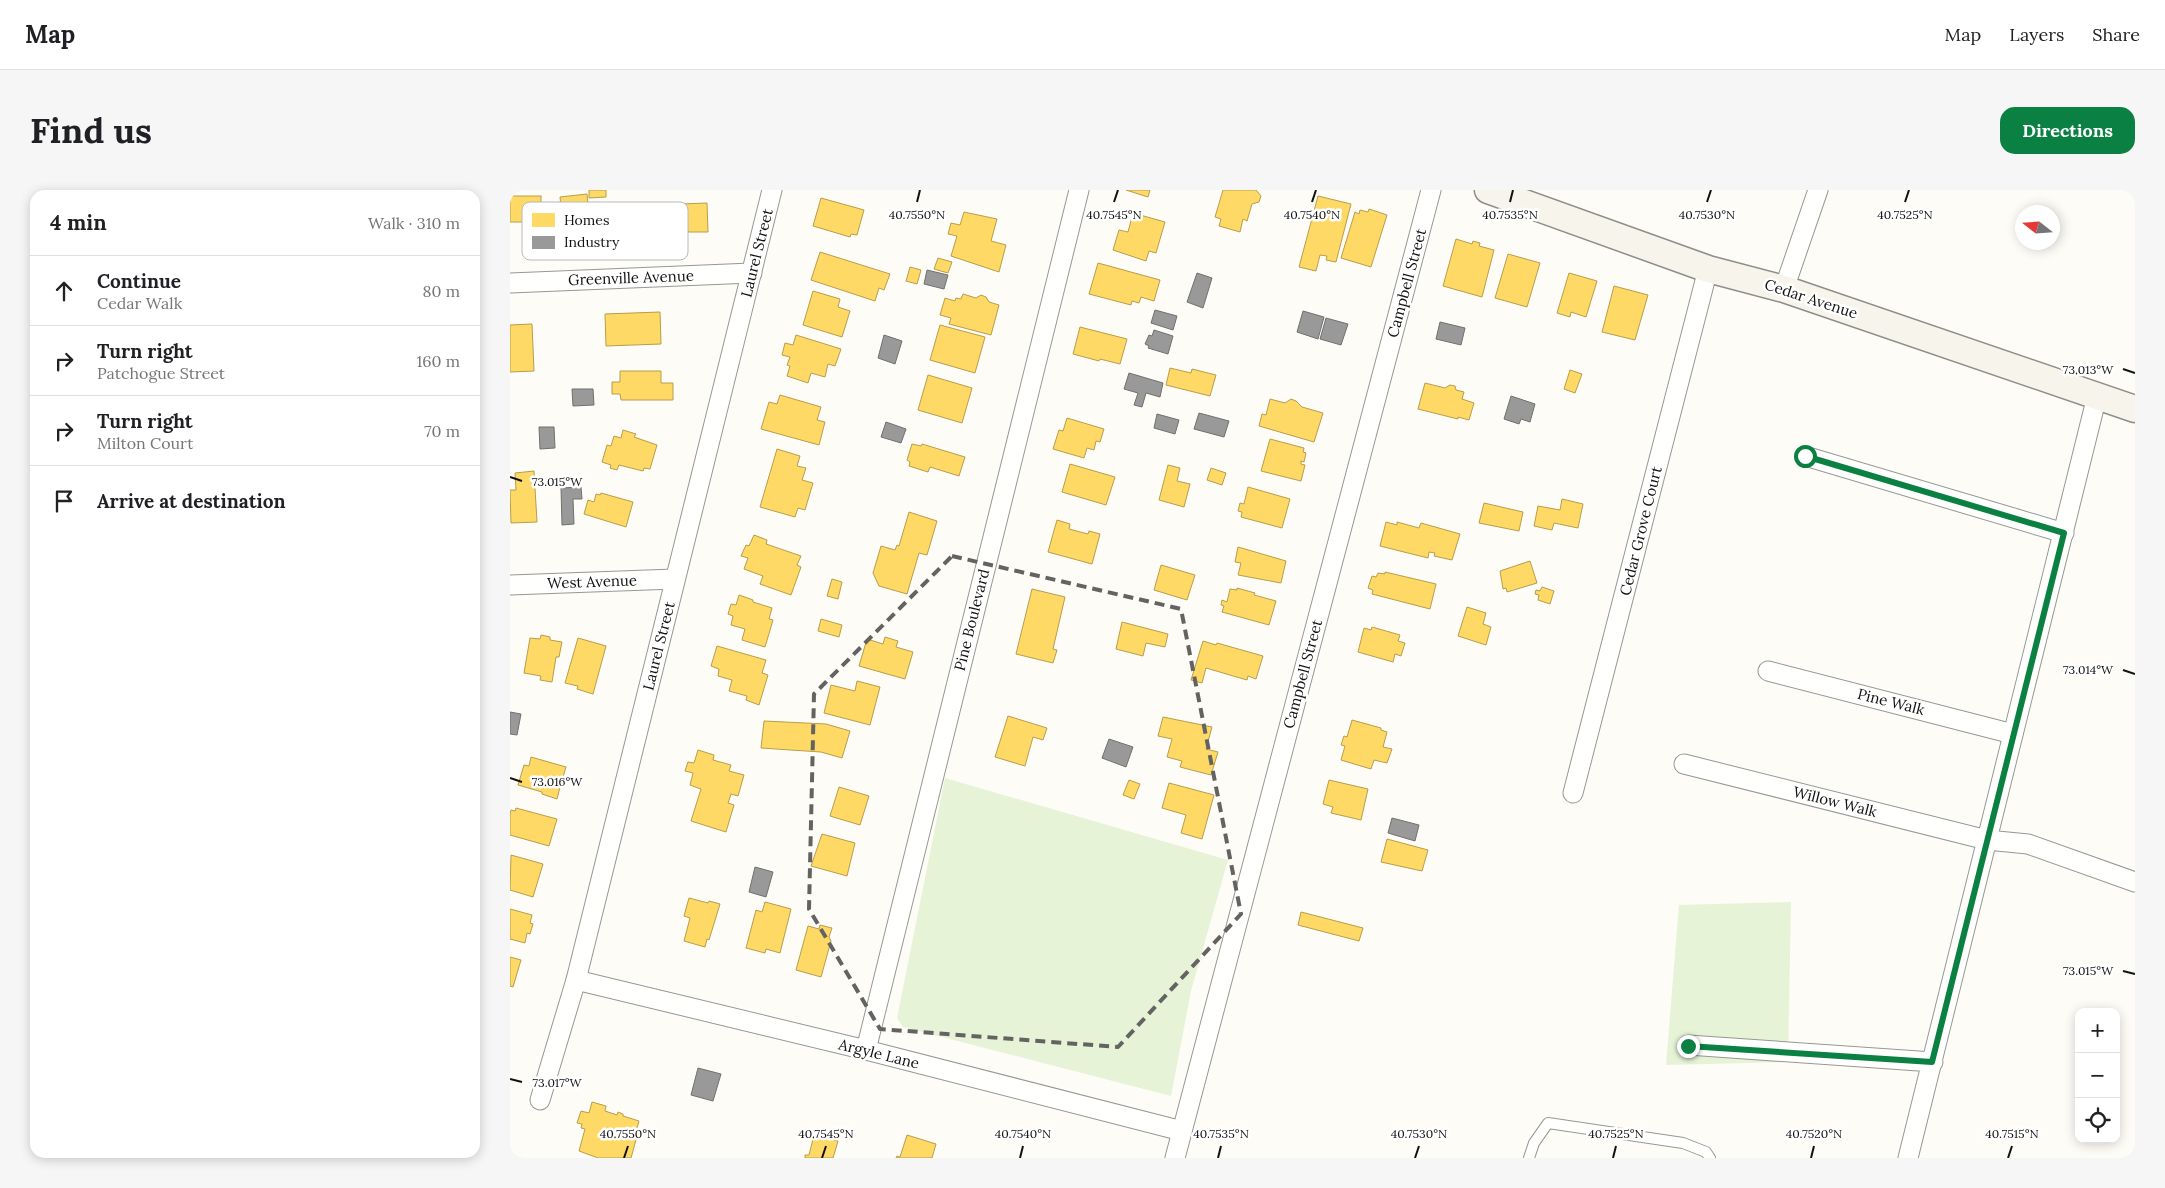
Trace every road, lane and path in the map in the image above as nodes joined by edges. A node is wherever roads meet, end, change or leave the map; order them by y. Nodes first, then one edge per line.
1 (772, 190) edge
2 (1079, 190) edge
3 (1431, 190) edge
4 (1488, 190) edge
5 (1818, 190) edge
6 (1708, 268) junction
7 (752, 273) junction
8 (510, 283) edge
9 (1784, 289) junction
10 (2097, 396) junction
11 (2135, 409) edge
12 (1805, 456) dead end
13 (2064, 533) junction
14 (675, 579) junction
15 (510, 585) edge
16 (1768, 671) dead end
17 (2013, 734) junction
18 (1684, 764) dead end
19 (1573, 793) dead end
20 (1987, 840) junction
21 (2135, 882) edge
22 (576, 980) junction
23 (1688, 1046) dead end
24 (866, 1050) junction
25 (1932, 1062) junction
26 (540, 1100) dead end
27 (1182, 1131) junction
28 (1175, 1158) edge
29 (1529, 1158) edge
30 (1710, 1158) edge
31 (1908, 1158) edge

1 - 7 street, Laurel Street
2 - 24 street, Pine Boulevard
3 - 27 street, Campbell Street
4 - 6 street, Cedar Avenue
5 - 9 street
6 - 9 street, Cedar Avenue
6 - 19 street, Cedar Grove Court
7 - 8 street, Greenville Avenue
7 - 14 street, Laurel Street
9 - 10 street, Cedar Avenue
10 - 11 street, Cedar Avenue
10 - 13 street
12 - 13 street
13 - 17 street
14 - 15 street, West Avenue
14 - 22 street, Laurel Street
16 - 17 street, Pine Walk
17 - 20 street
18 - 20 street, Willow Walk
20 - 21 street, Willow Walk
20 - 25 street
22 - 24 street, Argyle Lane
22 - 26 street, Laurel Street
23 - 25 street
24 - 27 street, Argyle Lane
25 - 31 street
27 - 28 street, Campbell Street
29 - 30 lane

